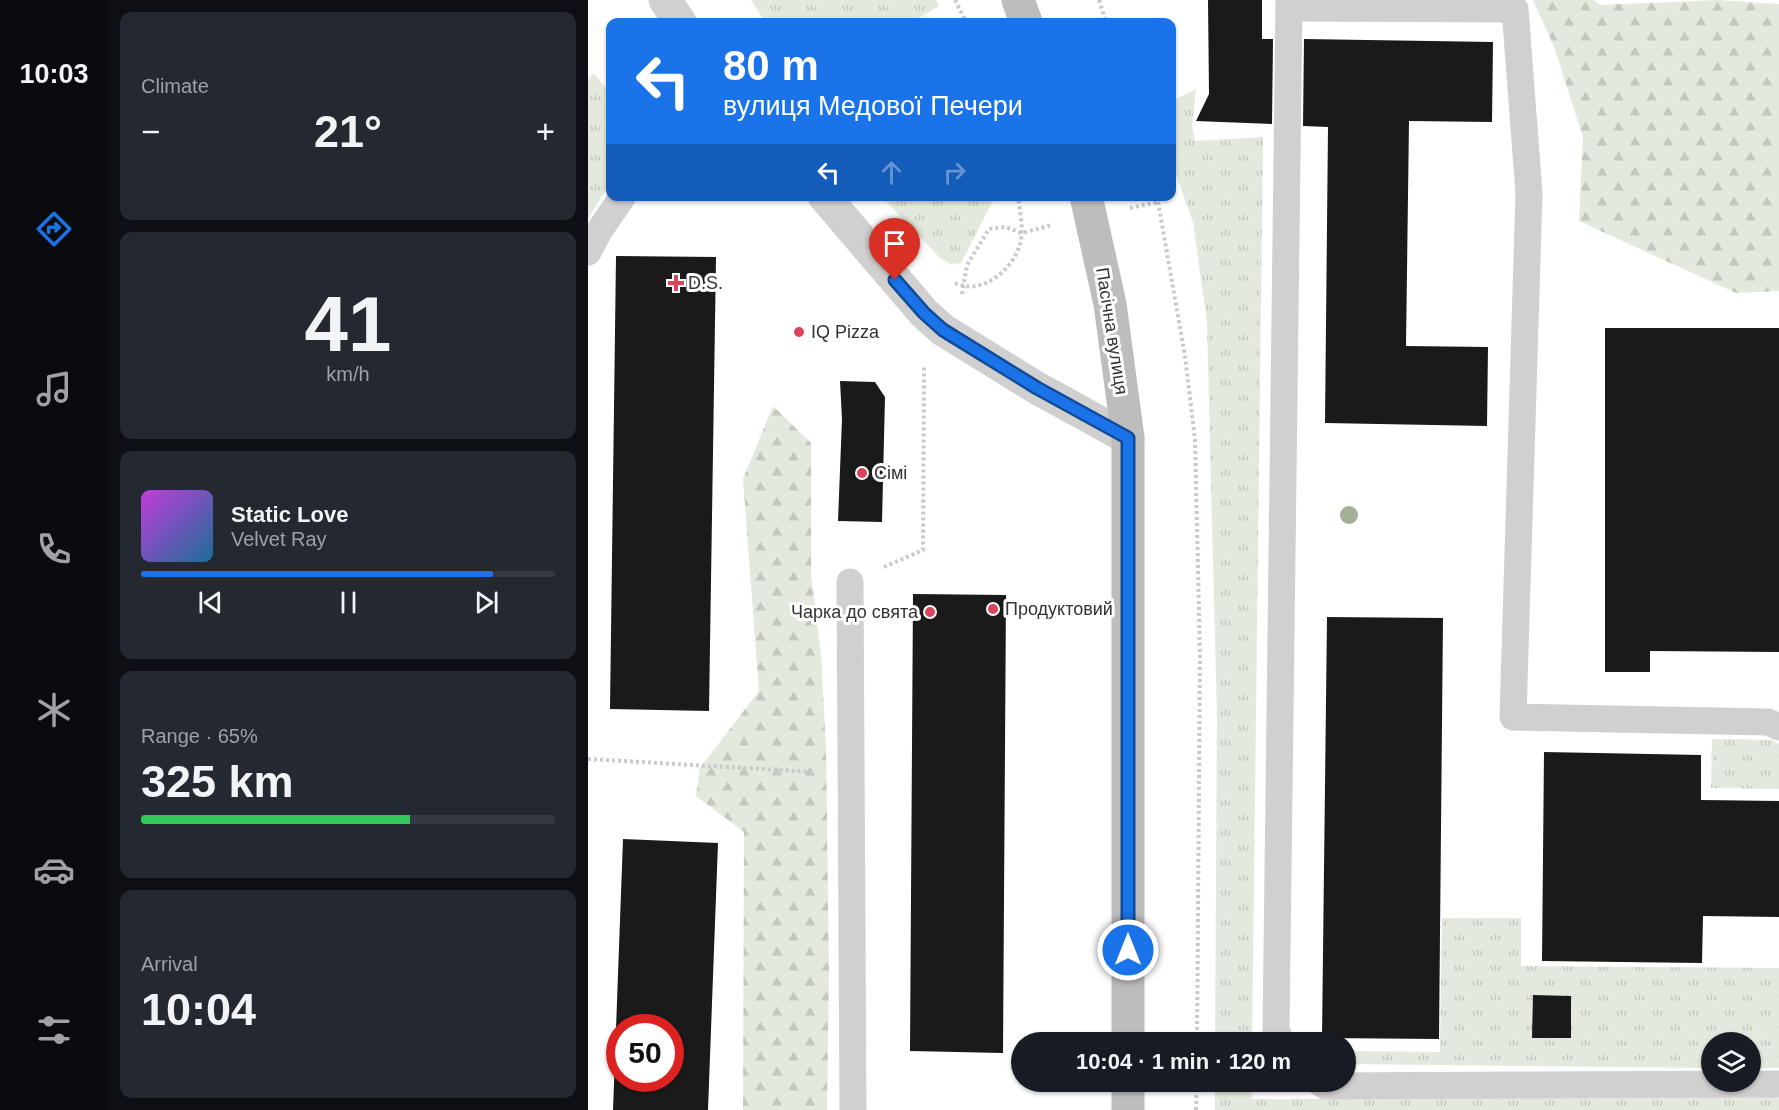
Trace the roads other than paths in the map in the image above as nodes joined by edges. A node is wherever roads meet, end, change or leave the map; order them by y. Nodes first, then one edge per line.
1 (665, 0) edge
2 (1018, 0) edge
3 (1290, 4) edge
4 (677, 18) edge
5 (1025, 18) edge
6 (619, 201) edge
7 (828, 201) edge
8 (1087, 201) edge
9 (588, 252) edge
10 (1128, 438) junction
11 (850, 582) road end
12 (1779, 727) edge
13 (1128, 1032) edge
14 (1276, 1032) edge
15 (1779, 1084) edge
16 (1356, 1086) edge
17 (1128, 1092) edge
18 (853, 1110) edge
19 (1128, 1110) edge

1 - 4 street
2 - 5 main road
3 - 12 lane
3 - 14 lane
6 - 9 lane
7 - 10 street
8 - 10 main road, Пасічна вулиця
10 - 13 main road, Пасічна вулиця
11 - 18 lane
15 - 16 lane
17 - 19 main road

